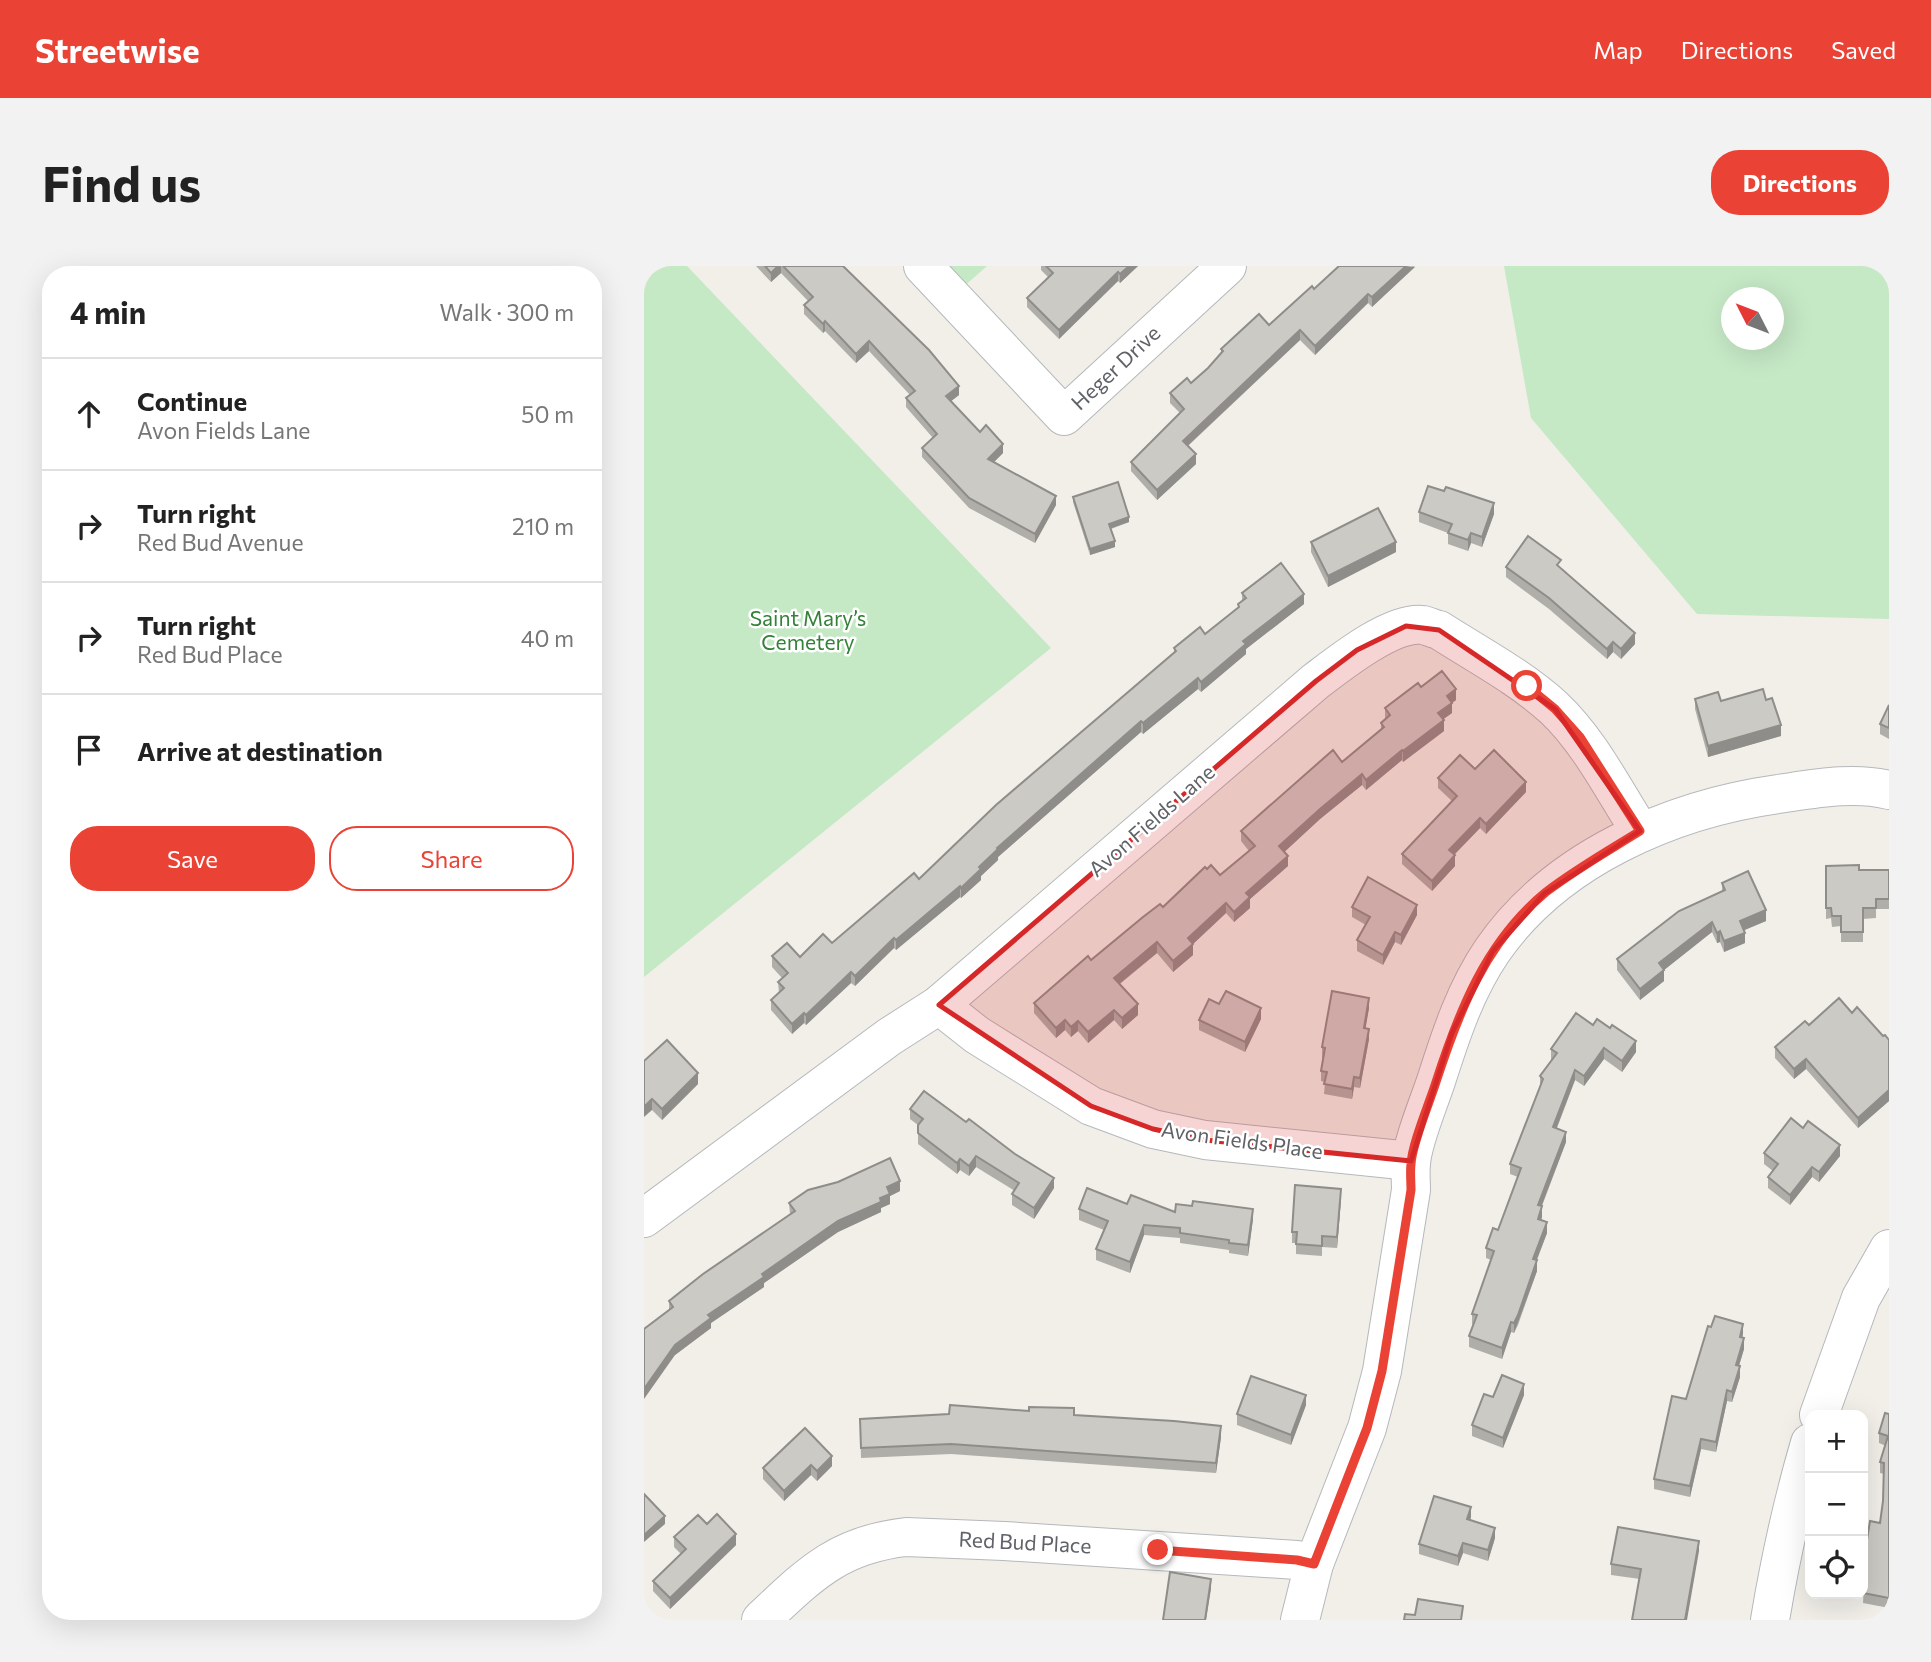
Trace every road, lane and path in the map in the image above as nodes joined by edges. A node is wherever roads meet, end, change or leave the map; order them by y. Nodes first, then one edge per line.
1 (923, 266) edge
2 (1227, 266) edge
3 (1889, 790) edge
4 (1640, 831) junction
5 (939, 1005) junction
6 (1411, 1161) junction
7 (644, 1218) edge
8 (1889, 1249) edge
9 (1821, 1410) edge
10 (1805, 1460) edge
11 (1314, 1564) junction
12 (761, 1620) edge
13 (1300, 1620) edge
14 (1770, 1620) edge

1 - 2 street, Heger Drive
3 - 4 street
4 - 5 street, Avon Fields Lane
4 - 6 street
5 - 6 street, Avon Fields Place
5 - 7 street, Avon Fields Lane
6 - 11 street
8 - 9 street
10 - 14 street
11 - 12 street, Red Bud Place
11 - 13 street

